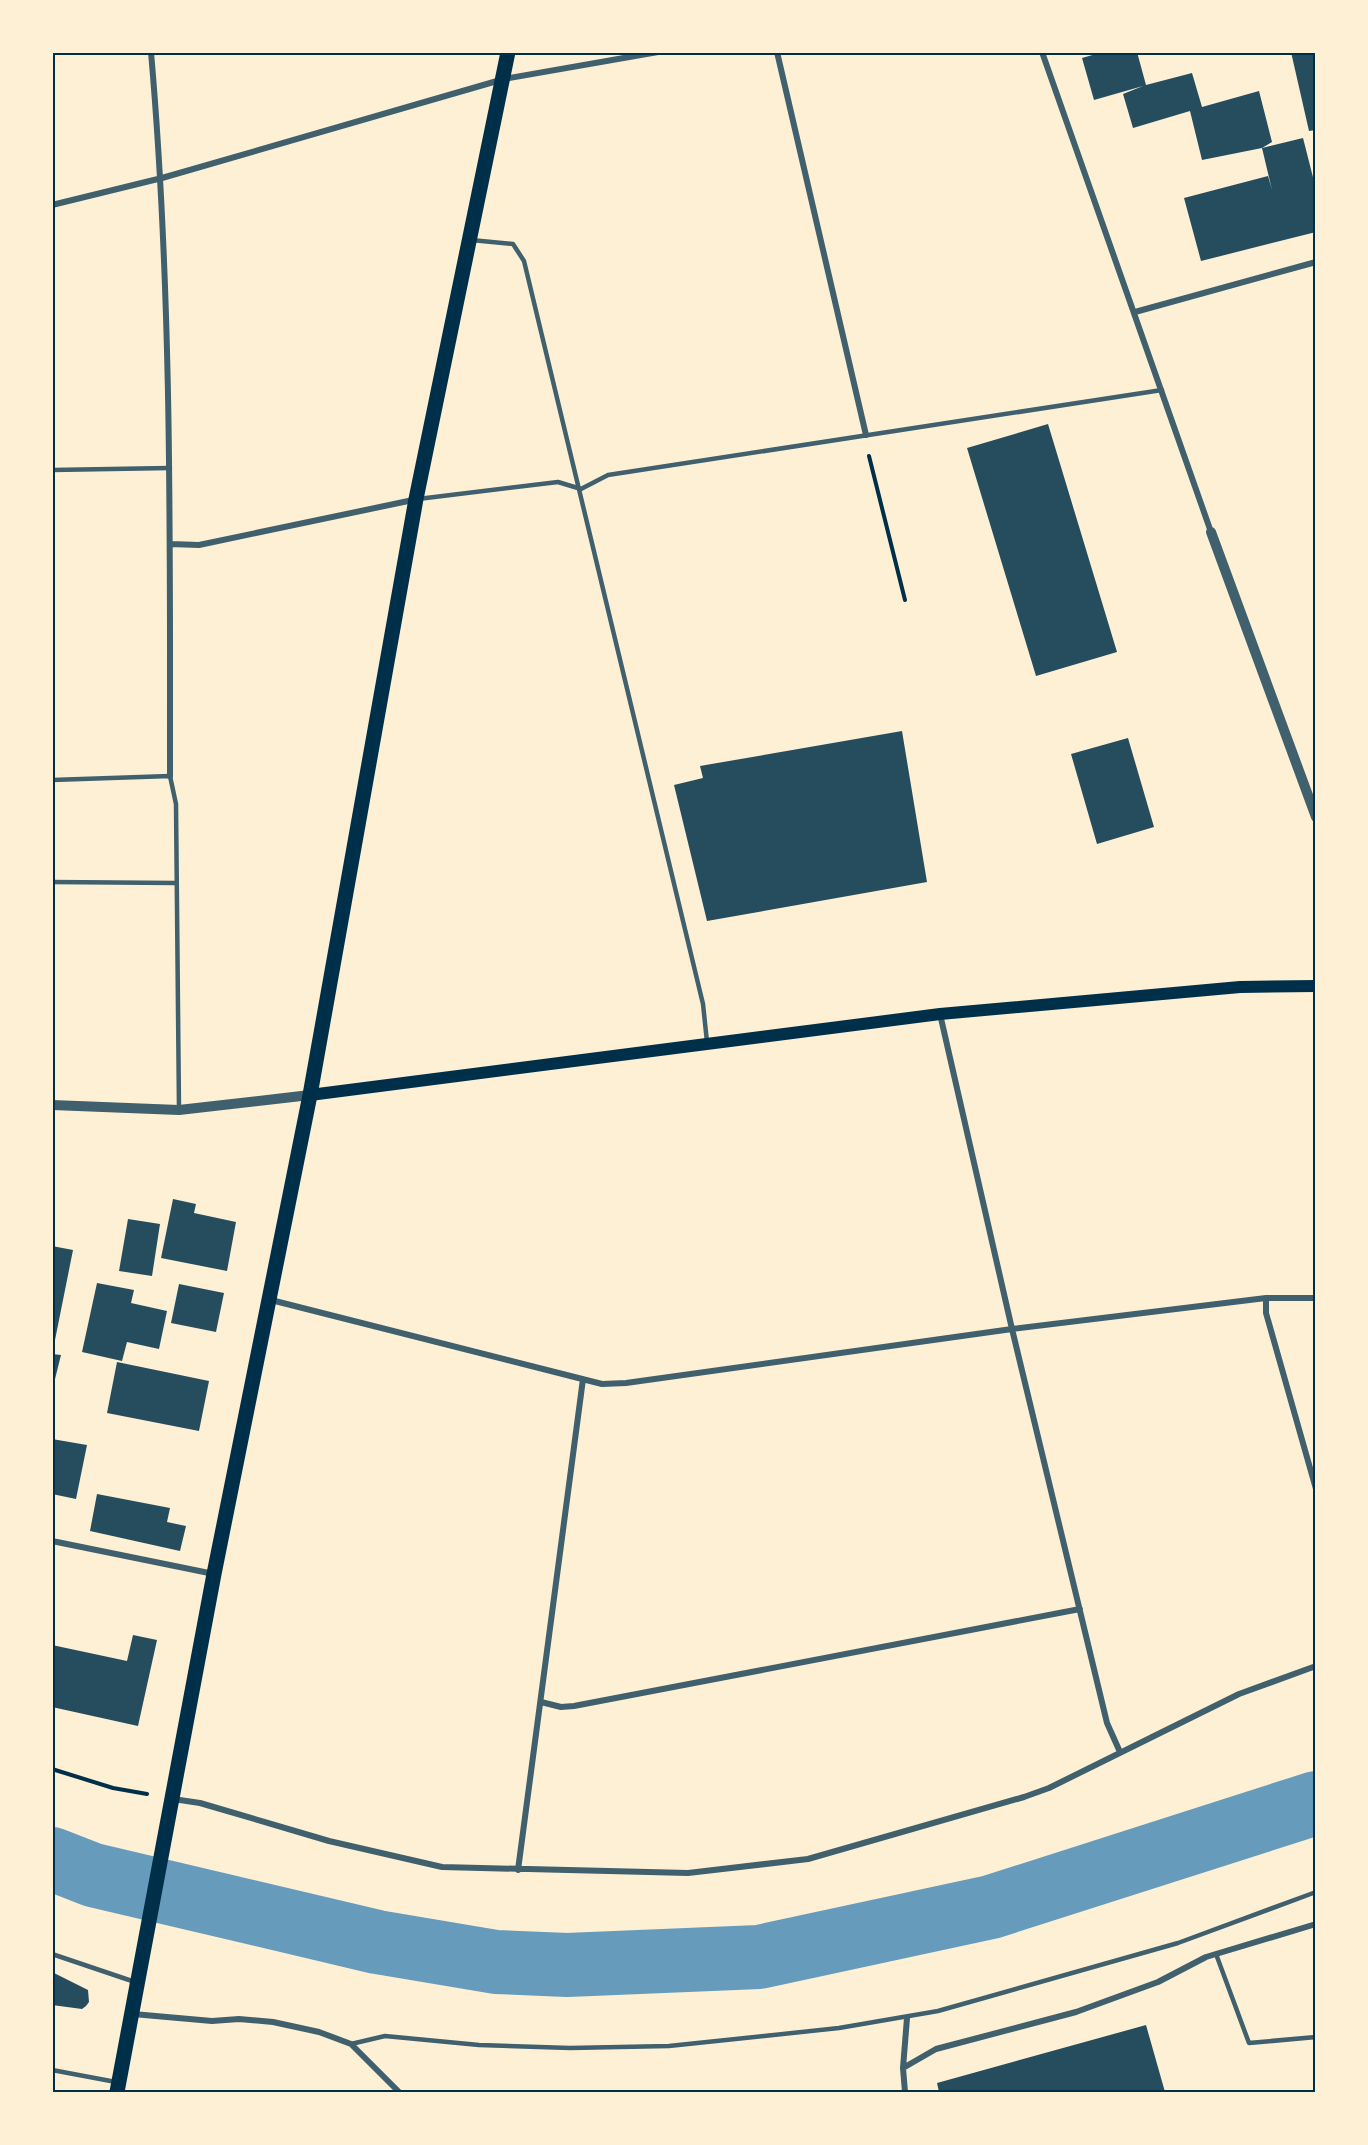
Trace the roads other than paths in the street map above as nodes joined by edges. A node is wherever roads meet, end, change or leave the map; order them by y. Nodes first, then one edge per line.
1 (151, 52) edge
2 (508, 52) edge
3 (658, 52) edge
4 (777, 52) edge
5 (1042, 52) edge
6 (504, 79) junction
7 (162, 178) junction
8 (52, 205) edge
9 (471, 240) junction
10 (1316, 262) edge
11 (1135, 312) junction
12 (1162, 390) junction
13 (866, 435) junction
14 (170, 468) junction
15 (52, 470) edge
16 (581, 489) junction
17 (416, 499) junction
18 (1211, 532) joint
19 (170, 544) junction
20 (170, 776) junction
21 (52, 780) edge
22 (1316, 817) edge
23 (52, 882) edge
24 (175, 883) junction
25 (1316, 986) edge
26 (940, 1014) junction
27 (707, 1042) junction
28 (310, 1095) junction
29 (52, 1105) edge
30 (179, 1110) junction
31 (1266, 1298) junction
32 (1316, 1298) edge
33 (271, 1300) junction
34 (1012, 1329) junction
35 (583, 1380) junction
36 (1316, 1489) edge
37 (52, 1541) edge
38 (214, 1574) junction
39 (1080, 1609) junction
40 (1316, 1666) edge
41 (541, 1702) junction
42 (1120, 1752) junction
43 (173, 1799) junction
44 (518, 1870) junction
45 (1316, 1892) edge
46 (1316, 1924) edge
47 (52, 1954) edge
48 (1216, 1954) junction
49 (139, 1977) junction
50 (132, 2014) junction
51 (907, 2018) junction
52 (1316, 2037) edge
53 (351, 2044) junction
54 (903, 2068) junction
55 (52, 2070) edge
56 (118, 2088) edge
57 (399, 2092) edge
58 (905, 2092) edge

1 - 7 street
2 - 6 main road
3 - 6 street
4 - 13 street
5 - 11 street
6 - 7 street
6 - 9 main road
7 - 8 street
7 - 14 street
9 - 16 lane
9 - 17 main road
10 - 11 street
11 - 12 street
12 - 13 lane
12 - 18 street
13 - 16 lane
14 - 15 lane
14 - 19 street
16 - 17 lane
16 - 27 lane
17 - 19 street
17 - 28 main road
18 - 22 street
19 - 20 street
20 - 21 lane
20 - 24 lane
23 - 24 lane
24 - 30 lane
25 - 26 main road
26 - 27 main road
26 - 34 street
27 - 28 main road
28 - 30 street
28 - 33 main road
29 - 30 street
31 - 32 street
31 - 34 street
31 - 36 street
33 - 35 street
33 - 38 main road
34 - 35 street
34 - 39 street
35 - 41 street
37 - 38 street
38 - 43 main road
39 - 41 street
39 - 42 street
40 - 42 street
41 - 44 street
42 - 44 street
43 - 44 street
43 - 49 main road
45 - 51 lane
46 - 48 street
47 - 49 lane
48 - 52 lane
48 - 54 street
49 - 50 main road
50 - 53 street
50 - 56 main road
51 - 53 lane
51 - 54 street
53 - 57 street
54 - 58 street
55 - 56 lane

